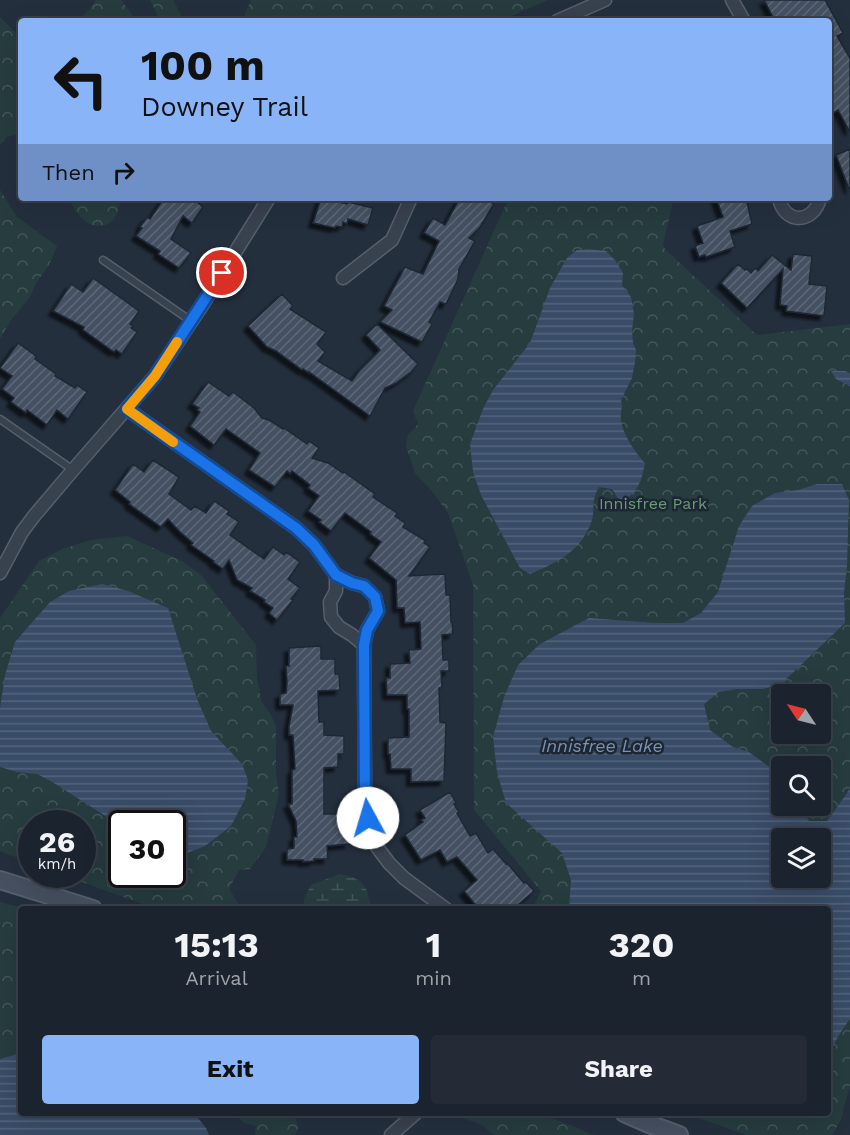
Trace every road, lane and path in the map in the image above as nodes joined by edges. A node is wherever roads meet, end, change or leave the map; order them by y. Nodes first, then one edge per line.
1 (605, 0) edge
2 (732, 0) edge
3 (564, 18) edge
4 (742, 18) edge
5 (266, 201) edge
6 (410, 201) edge
7 (780, 201) edge
8 (819, 201) edge
9 (103, 260) dead end
10 (343, 278) dead end
11 (191, 321) junction
12 (127, 409) junction
13 (0, 419) edge
14 (73, 470) junction
15 (22, 532) junction
16 (0, 555) edge
17 (0, 573) edge
18 (336, 575) junction
19 (364, 645) junction
20 (0, 880) edge
21 (83, 906) edge
22 (442, 906) edge
23 (413, 1116) edge
24 (630, 1116) edge
25 (391, 1135) edge
26 (679, 1135) edge

1 - 3 street
2 - 4 street
5 - 11 street
6 - 10 street
7 - 8 street
9 - 11 lane
11 - 12 street
12 - 14 street
12 - 18 street
13 - 14 lane
14 - 15 street
15 - 16 street
15 - 17 street
18 - 19 street
18 - 19 street
19 - 22 street
20 - 21 street
23 - 25 street
24 - 26 street

